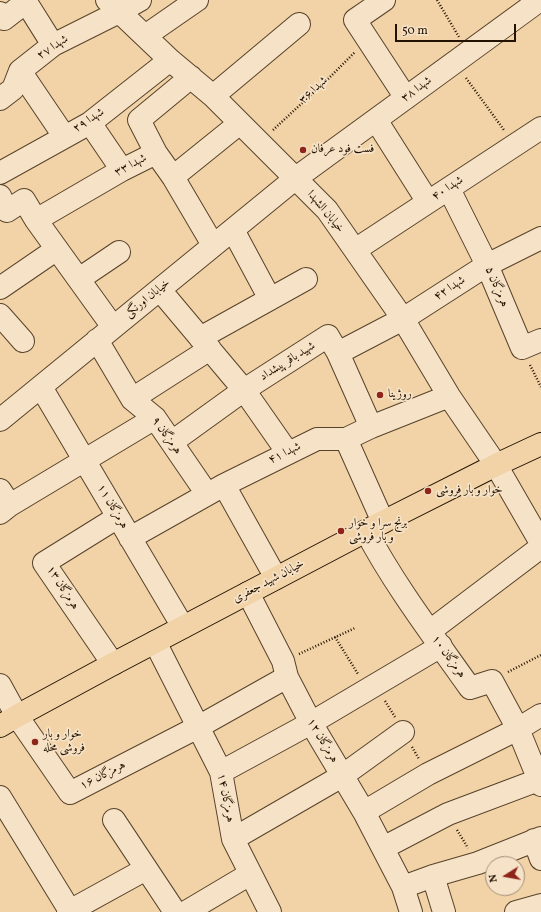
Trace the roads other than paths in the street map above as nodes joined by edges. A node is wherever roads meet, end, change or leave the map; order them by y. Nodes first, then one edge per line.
1 (140, 0) edge
2 (197, 0) edge
3 (384, 0) edge
4 (538, 2) edge
5 (113, 6) edge
6 (0, 13) edge
7 (299, 24) dead end
8 (145, 36) junction
9 (53, 45) junction
10 (170, 60) junction
11 (20, 71) junction
12 (190, 77) junction
13 (213, 96) junction
14 (406, 98) junction
15 (0, 99) edge
16 (376, 120) junction
17 (90, 123) junction
18 (240, 123) junction
19 (541, 128) edge
20 (64, 136) junction
21 (156, 153) junction
22 (122, 170) junction
23 (0, 172) edge
24 (173, 177) junction
25 (296, 178) junction
26 (449, 188) junction
27 (428, 202) junction
28 (2, 207) edge
29 (36, 220) junction
30 (233, 230) junction
31 (541, 238) edge
32 (213, 245) junction
33 (57, 249) junction
34 (355, 250) junction
35 (119, 252) dead end
36 (487, 265) junction
37 (79, 279) junction
38 (306, 279) dead end
39 (0, 288) edge
40 (160, 290) junction
41 (270, 298) junction
42 (0, 315) edge
43 (403, 319) junction
44 (113, 327) junction
45 (97, 340) junction
46 (23, 341) dead end
47 (205, 344) junction
48 (531, 344) edge
49 (338, 353) junction
50 (41, 387) junction
51 (244, 390) junction
52 (449, 396) junction
53 (132, 399) junction
54 (1, 418) edge
55 (156, 418) junction
56 (371, 427) junction
57 (346, 439) junction
58 (172, 442) junction
59 (541, 444) edge
60 (288, 453) junction
61 (84, 460) junction
62 (496, 465) junction
63 (215, 489) junction
64 (3, 503) edge
65 (118, 517) junction
66 (374, 526) junction
67 (130, 538) junction
68 (541, 543) edge
69 (541, 548) edge
70 (276, 578) junction
71 (248, 593) junction
72 (183, 627) junction
73 (435, 639) junction
74 (155, 642) junction
75 (113, 664) junction
76 (285, 669) junction
77 (0, 685) edge
78 (541, 715) edge
79 (8, 721) edge
80 (311, 723) junction
81 (198, 727) junction
82 (518, 728) junction
83 (403, 732) dead end
84 (221, 772) junction
85 (342, 776) junction
86 (540, 781) edge
87 (0, 797) edge
88 (364, 812) junction
89 (114, 820) dead end
90 (233, 839) junction
91 (539, 846) edge
92 (383, 848) junction
93 (146, 869) junction
94 (250, 874) junction
95 (433, 876) junction
96 (403, 887) junction
97 (541, 905) edge
98 (441, 911) edge
99 (69, 912) edge
100 (175, 912) edge
101 (186, 912) edge
102 (270, 912) edge
103 (411, 912) edge
104 (516, 912) edge

1 - 5 street, شهدا ۲۷
2 - 8 street
3 - 14 street
4 - 14 street, شهدا ۳۸
5 - 8 street, خیابان الشهدا
5 - 9 street, شهدا ۲۷
6 - 9 street
7 - 13 street
8 - 10 street, خیابان الشهدا
9 - 11 street, شهدا ۲۷
10 - 12 street, خیابان الشهدا
10 - 17 street, شهدا ۲۹
11 - 15 street, شهدا ۲۷
11 - 20 street
12 - 13 street, خیابان الشهدا
12 - 21 street, شهدا ۳۳
13 - 18 street, خیابان الشهدا
14 - 16 street, شهدا ۳۸
16 - 25 street, شهدا ۳۸
16 - 27 street
17 - 20 street, شهدا ۲۹
17 - 22 street
18 - 24 street
18 - 25 street, خیابان الشهدا
19 - 26 street, شهدا ۴۰
20 - 23 street, شهدا ۲۹
21 - 22 street, شهدا ۳۳
21 - 24 street
22 - 29 street, شهدا ۳۳
24 - 32 street
25 - 30 street, خیابان اورنگی
25 - 34 street, خیابان الشهدا
26 - 27 street, شهدا ۴۰
26 - 36 street, هرمزگان ۵
27 - 34 street, شهدا ۴۰
28 - 29 street
29 - 33 street
30 - 32 street, خیابان اورنگی
30 - 41 street
31 - 36 street, شهدا ۴۲
32 - 40 street, خیابان اورنگی
33 - 37 street
33 - 39 street
34 - 43 street, خیابان الشهدا
35 - 37 street
36 - 43 street, شهدا ۴۲
36 - 48 street, هرمزگان ۵
37 - 44 street
38 - 41 street
40 - 44 street, خیابان اورنگی
40 - 47 street
41 - 47 street
42 - 46 street
43 - 49 street
43 - 52 street, خیابان الشهدا
44 - 45 street, خیابان اورنگی
45 - 50 street, خیابان اورنگی
45 - 53 street, هرمزگان ۹
47 - 51 street
47 - 53 street
49 - 51 street, شهید باقر پیشداد
49 - 56 street
50 - 54 street, خیابان اورنگی
50 - 61 street, هرمزگان ۱۱
51 - 58 street, شهید باقر پیشداد
51 - 60 street
52 - 56 street, شهدا ۴۱
52 - 62 street, خیابان الشهدا
53 - 55 street, هرمزگان ۹
55 - 58 street, هرمزگان ۹
55 - 61 street
56 - 57 street, شهدا ۴۱
57 - 60 street, شهدا ۴۱
57 - 66 street, هرمزگان ۱۰
58 - 63 street, هرمزگان ۹
59 - 62 main road, خیابان شهید جعفری
60 - 63 street, شهدا ۴۱
61 - 64 street
61 - 65 street, هرمزگان ۱۱
62 - 66 main road, خیابان شهید جعفری
62 - 68 street, خیابان الشهدا
63 - 67 street, شهدا ۴۱
63 - 70 street, هرمزگان ۹
65 - 67 street, هرمزگان ۱۱
65 - 75 street, هرمزگان ۱۳
66 - 70 main road, خیابان شهید جعفری
66 - 73 street, هرمزگان ۱۰
67 - 72 street, هرمزگان ۱۱
69 - 73 street
70 - 71 main road, خیابان شهید جعفری
71 - 72 main road, خیابان شهید جعفری
71 - 76 street, هرمزگان ۱۲
72 - 74 main road, خیابان شهید جعفری
73 - 80 street
73 - 82 street, هرمزگان ۱۰
74 - 75 main road, خیابان شهید جعفری
74 - 81 street, هرمزگان ۱۴
75 - 79 main road, خیابان شهید جعفری
76 - 80 street, هرمزگان ۱۲
76 - 81 street
77 - 79 street
78 - 82 street
79 - 81 street, هرمزگان ۱۶
80 - 84 street
80 - 85 street, هرمزگان ۱۲
81 - 84 street, هرمزگان ۱۴
82 - 86 street
82 - 88 street
83 - 85 street
84 - 90 street, هرمزگان ۱۴
85 - 88 street, هرمزگان ۱۲
85 - 90 street
86 - 92 street
87 - 99 street
88 - 92 street, هرمزگان ۱۲
89 - 93 street
90 - 94 street, هرمزگان ۱۴
91 - 95 street
92 - 96 street, هرمزگان ۱۲
93 - 99 street
93 - 100 street
94 - 101 street
94 - 102 street, هرمزگان ۱۴
95 - 96 street
95 - 98 street
96 - 103 street, هرمزگان ۱۲
97 - 104 street

